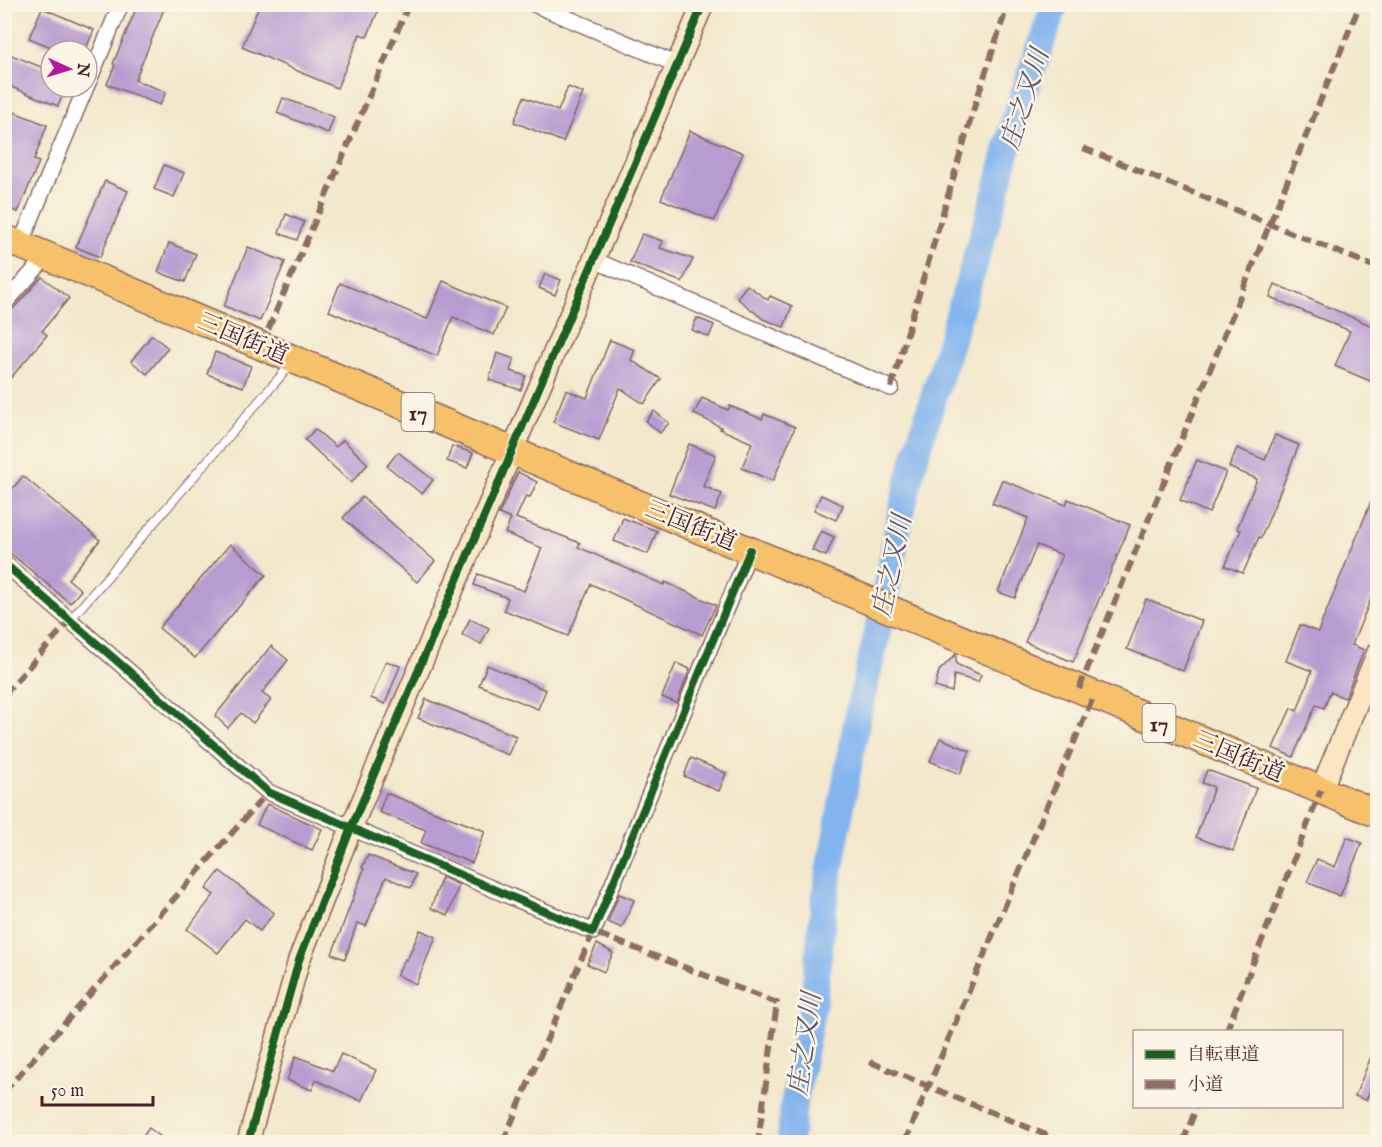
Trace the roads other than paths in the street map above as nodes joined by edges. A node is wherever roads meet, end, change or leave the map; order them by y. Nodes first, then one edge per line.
1 (121, 4) edge
2 (534, 4) edge
3 (703, 4) edge
4 (99, 57) edge
5 (678, 65) junction
6 (81, 99) edge
7 (12, 242) edge
8 (47, 256) junction
9 (594, 260) junction
10 (4, 304) edge
11 (295, 360) junction
12 (891, 388) dead end
13 (512, 451) junction
14 (750, 550) junction
15 (4, 563) edge
16 (70, 620) junction
17 (1377, 652) edge
18 (1321, 790) junction
19 (1377, 814) edge
20 (351, 828) junction
21 (248, 1143) edge

1 - 4 street
2 - 5 street
3 - 5 street
5 - 9 street
6 - 7 street
7 - 8 highway, 三国街道 / 17
8 - 10 street
8 - 11 highway, 三国街道 / 17
9 - 12 street
9 - 13 street
11 - 13 highway, 三国街道 / 17
11 - 16 lane
13 - 14 highway, 三国街道 / 17
13 - 20 street
14 - 18 highway, 三国街道 / 17
14 - 20 street
15 - 16 street
16 - 20 street
17 - 18 street
18 - 19 highway, 三国街道 / 17
20 - 21 street

